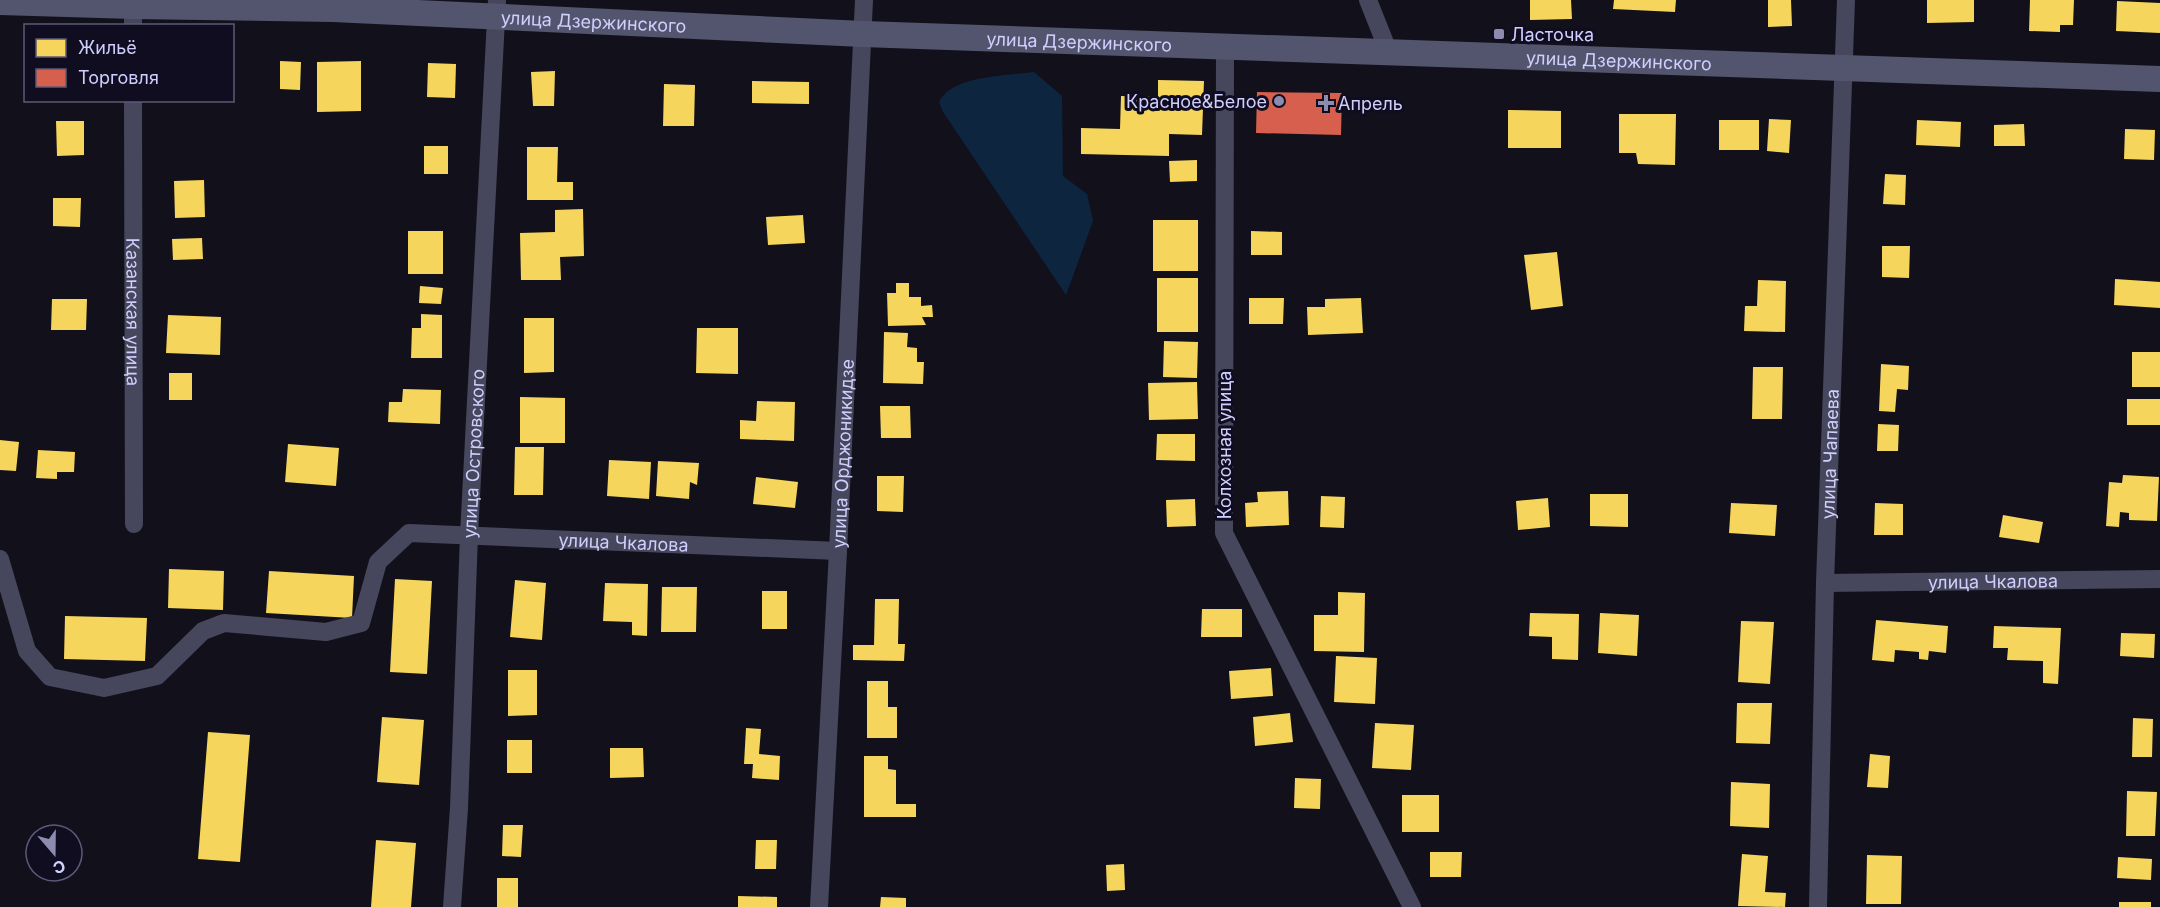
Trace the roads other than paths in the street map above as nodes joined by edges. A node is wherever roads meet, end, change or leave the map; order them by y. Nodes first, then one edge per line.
1 (864, 0) edge
2 (1368, 0) edge
3 (1846, 0) edge
4 (0, 2) edge
5 (496, 8) edge
6 (133, 11) edge
7 (863, 34) junction
8 (1225, 45) junction
9 (1389, 53) junction
10 (1843, 68) junction
11 (2160, 79) edge
12 (134, 102) edge
13 (134, 524) dead end
14 (469, 535) junction
15 (838, 551) junction
16 (0, 559) edge
17 (2160, 579) edge
18 (1825, 583) junction
19 (452, 907) edge
20 (819, 907) edge
21 (1412, 907) edge
22 (1818, 907) edge

1 - 7 street, улица Орджоникидзе
2 - 9 street
3 - 10 street, улица Чапаева
4 - 6 street, улица Дзержинского
5 - 6 street, улица Дзержинского
5 - 7 street, улица Дзержинского
5 - 14 street, улица Островского
7 - 8 street, улица Дзержинского
7 - 15 street, улица Орджоникидзе
8 - 9 street, улица Дзержинского
8 - 21 street, Колхозная улица
9 - 10 street, улица Дзержинского
10 - 11 street, улица Дзержинского
10 - 18 street, улица Чапаева
12 - 13 street, Казанская улица
14 - 15 street, улица Чкалова
14 - 16 street, улица Чкалова
14 - 19 street, улица Островского
15 - 20 street, улица Орджоникидзе
17 - 18 street, улица Чкалова
18 - 22 street, улица Чапаева

